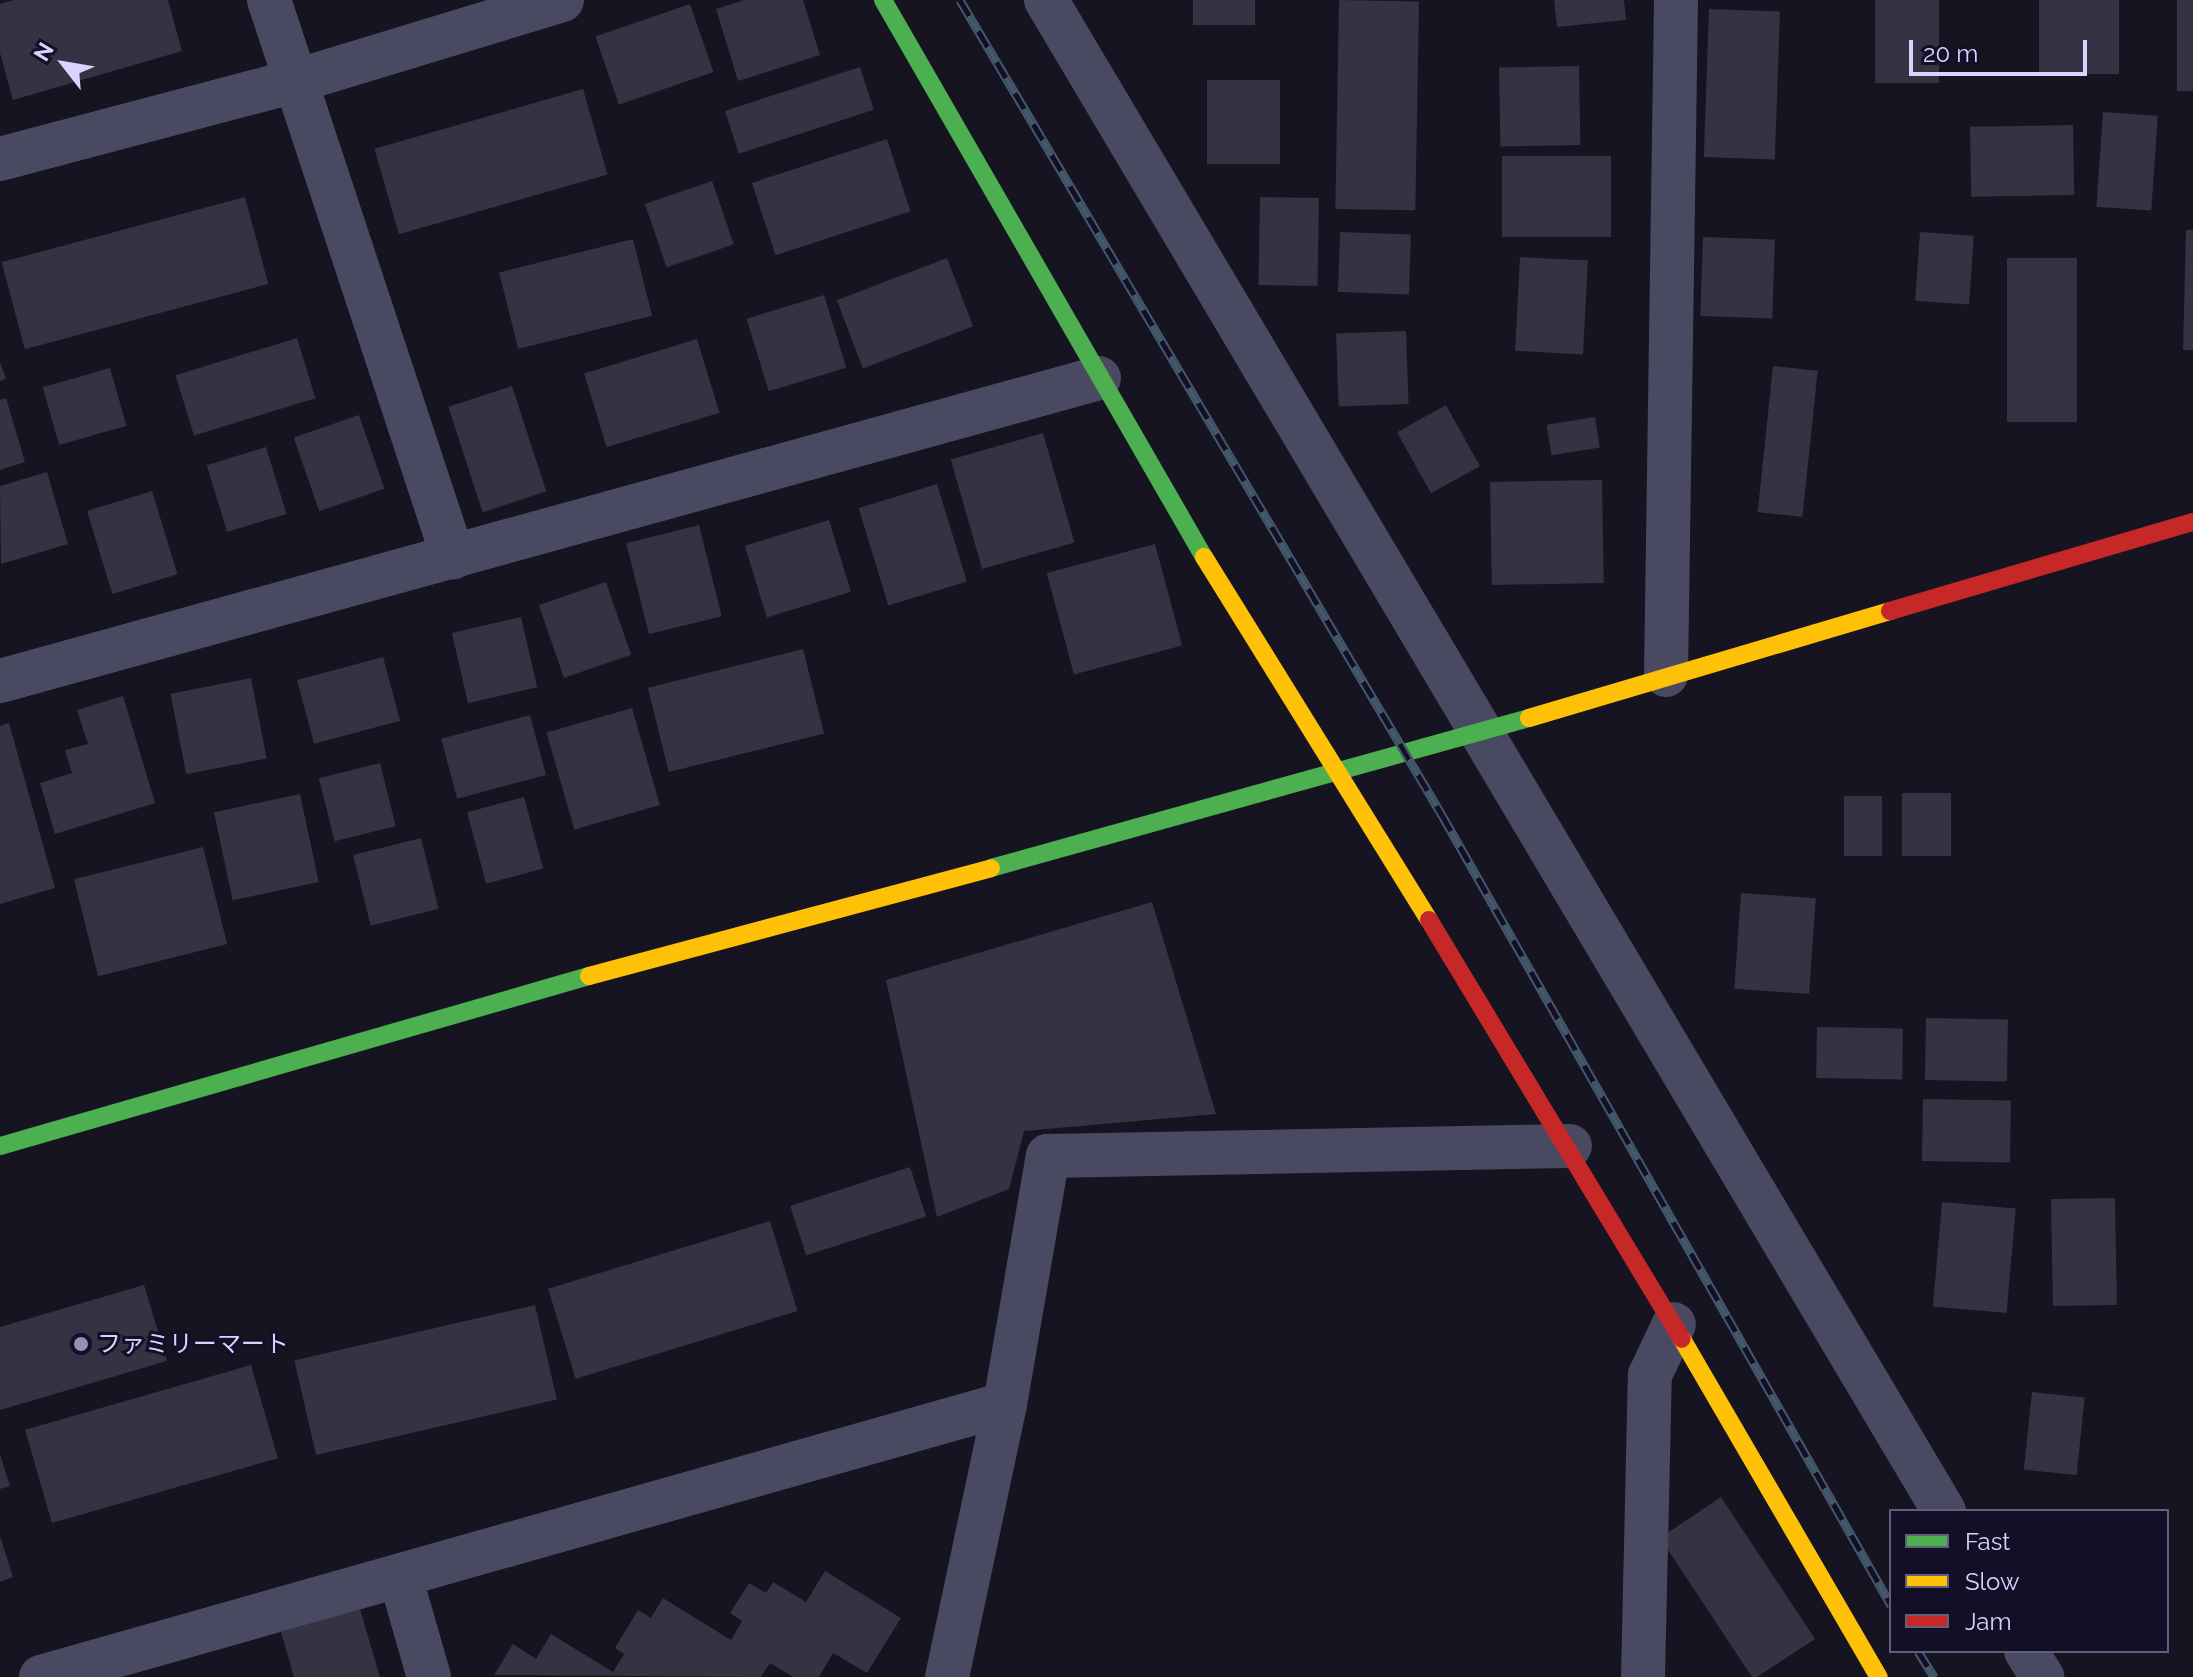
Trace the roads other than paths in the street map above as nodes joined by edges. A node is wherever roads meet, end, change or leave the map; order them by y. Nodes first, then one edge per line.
1 (269, 0) edge
2 (562, 0) edge
3 (883, 0) edge
4 (1046, 0) edge
5 (1676, 0) edge
6 (296, 81) junction
7 (0, 159) edge
8 (1099, 378) junction
9 (2193, 522) edge
10 (453, 557) junction
11 (1666, 675) junction
12 (0, 681) edge
13 (1483, 731) junction
14 (1337, 774) junction
15 (0, 1146) edge
16 (1570, 1146) junction
17 (1674, 1324) junction
18 (1005, 1404) junction
19 (1943, 1509) edge
20 (400, 1576) junction
21 (2027, 1653) edge
22 (41, 1677) edge
23 (429, 1677) edge
24 (947, 1677) edge
25 (1643, 1677) edge
26 (1879, 1677) edge
27 (2042, 1677) edge

1 - 6 street
2 - 6 street
3 - 8 street
4 - 13 street
5 - 11 street
6 - 7 street
6 - 10 street
8 - 10 street
8 - 14 street
9 - 11 street
10 - 12 street
11 - 13 street
13 - 14 street
13 - 19 street
14 - 15 street
14 - 16 street
16 - 17 street
16 - 18 street
17 - 25 street
17 - 26 street
18 - 20 street
18 - 24 street
20 - 22 street
20 - 23 street
21 - 27 street

